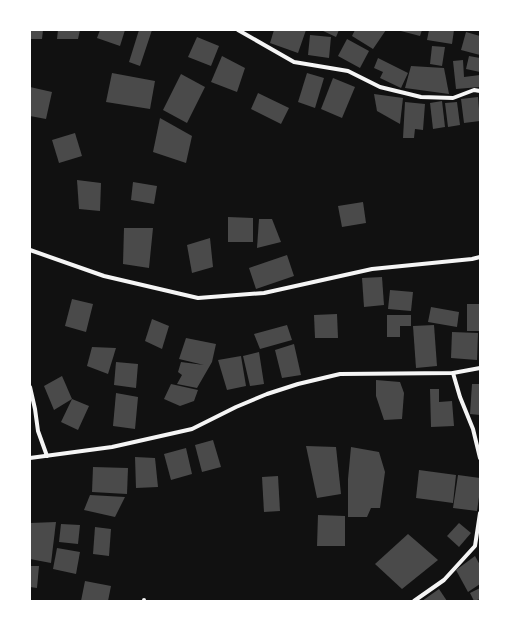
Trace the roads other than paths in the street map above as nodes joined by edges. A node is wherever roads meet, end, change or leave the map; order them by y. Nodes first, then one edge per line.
1 (238, 30) edge
2 (480, 91) edge
3 (30, 250) edge
4 (480, 257) edge
5 (480, 368) edge
6 (453, 373) junction
7 (30, 387) edge
8 (47, 456) junction
9 (30, 458) edge
10 (480, 458) edge
11 (480, 514) edge
12 (414, 601) edge

1 - 2 street
3 - 4 street
5 - 6 street
6 - 8 street
6 - 10 street
7 - 8 street
8 - 9 street
11 - 12 street

